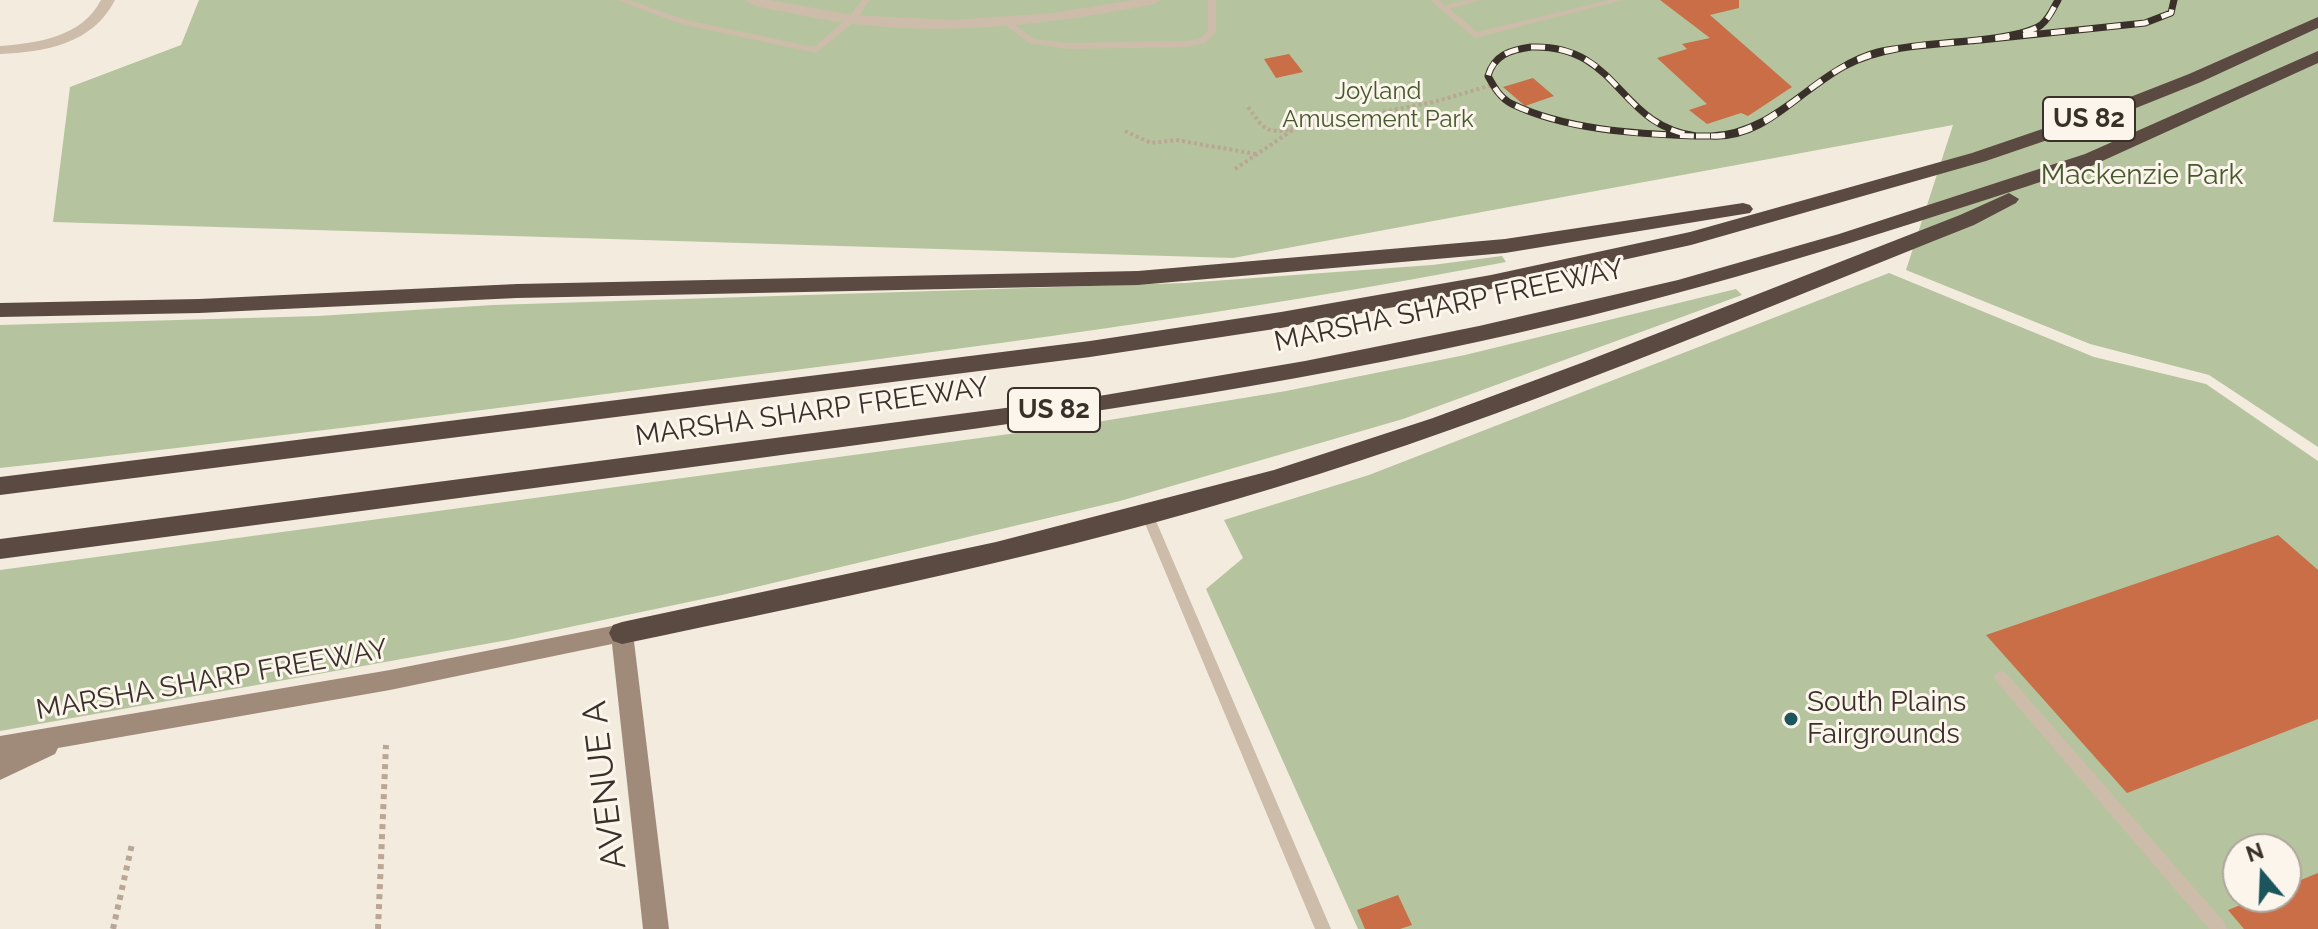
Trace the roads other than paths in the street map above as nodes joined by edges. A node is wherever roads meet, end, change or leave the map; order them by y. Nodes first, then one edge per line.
1 (108, 0) edge
2 (621, 0) edge
3 (752, 0) edge
4 (866, 0) edge
5 (1154, 0) edge
6 (1212, 0) edge
7 (1434, 0) edge
8 (1477, 0) edge
9 (1619, 0) edge
10 (1443, 8) junction
11 (852, 19) junction
12 (2318, 22) edge
13 (1007, 23) junction
14 (0, 50) edge
15 (2318, 56) edge
16 (2086, 160) junction
17 (1852, 193) junction
18 (0, 310) edge
19 (0, 486) edge
20 (1147, 514) junction
21 (0, 549) edge
22 (622, 633) junction
23 (2001, 677) dead end
24 (65, 737) junction
25 (0, 747) edge
26 (0, 769) edge
27 (656, 929) edge
28 (1323, 929) edge
29 (2219, 929) edge

1 - 14 street
2 - 11 lane
3 - 11 street
4 - 11 lane
5 - 13 street
6 - 13 lane
7 - 10 lane
8 - 10 lane
9 - 10 lane
11 - 13 street
12 - 17 highway, US 82
15 - 16 highway, US 82
16 - 20 highway
16 - 21 highway, MARSHA SHARP FREEWAY / US 82
17 - 18 highway
17 - 19 highway, MARSHA SHARP FREEWAY / US 82
20 - 22 highway
20 - 28 lane
22 - 24 main road, MARSHA SHARP FREEWAY
22 - 27 main road, AVENUE A
23 - 29 lane
24 - 25 main road, MARSHA SHARP FREEWAY
24 - 26 main road

